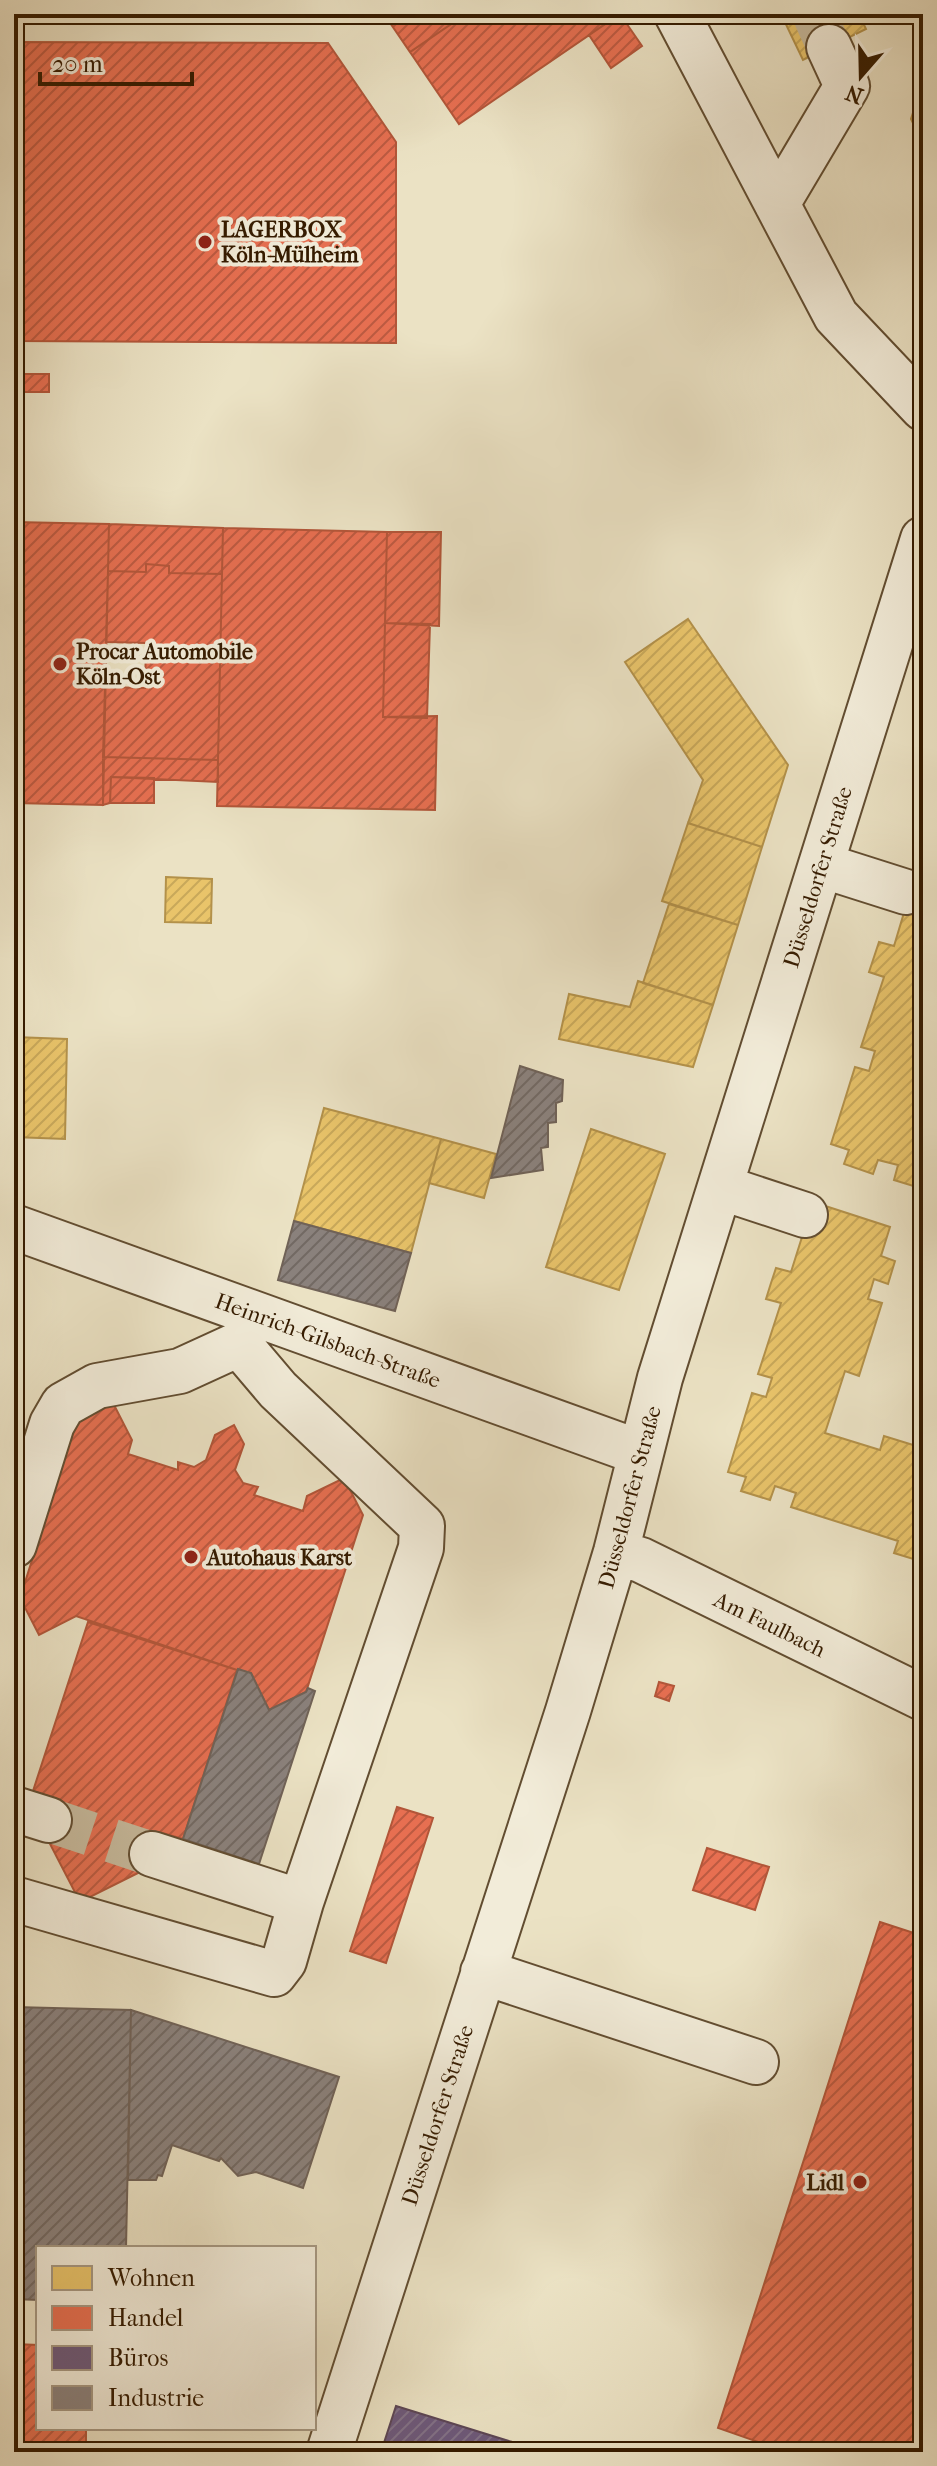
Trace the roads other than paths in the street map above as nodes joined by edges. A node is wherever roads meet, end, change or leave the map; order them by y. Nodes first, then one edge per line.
1 (677, 14) edge
2 (829, 47) tunnel mouth
3 (777, 204) junction
4 (923, 408) edge
5 (923, 540) edge
6 (821, 865) junction
7 (906, 892) dead end
8 (720, 1187) junction
9 (805, 1215) dead end
10 (14, 1227) edge
11 (243, 1327) junction
12 (641, 1453) junction
13 (14, 1545) edge
14 (616, 1552) junction
15 (922, 1697) edge
16 (152, 1854) tunnel mouth
17 (14, 1899) edge
18 (301, 1902) junction
19 (483, 1972) junction
20 (756, 2062) dead end
21 (329, 2452) edge

1 - 3 street
2 - 3 street
3 - 4 street
5 - 6 street, Düsseldorfer Straße
6 - 7 street
6 - 8 street, Düsseldorfer Straße
8 - 9 street
8 - 12 street, Düsseldorfer Straße
10 - 11 street, Heinrich-Gilsbach-Straße
11 - 12 street, Heinrich-Gilsbach-Straße
11 - 13 street
11 - 18 street
12 - 14 street, Düsseldorfer Straße
14 - 15 street, Am Faulbach
14 - 19 street, Düsseldorfer Straße
16 - 18 street
17 - 18 street
19 - 20 street
19 - 21 street, Düsseldorfer Straße

